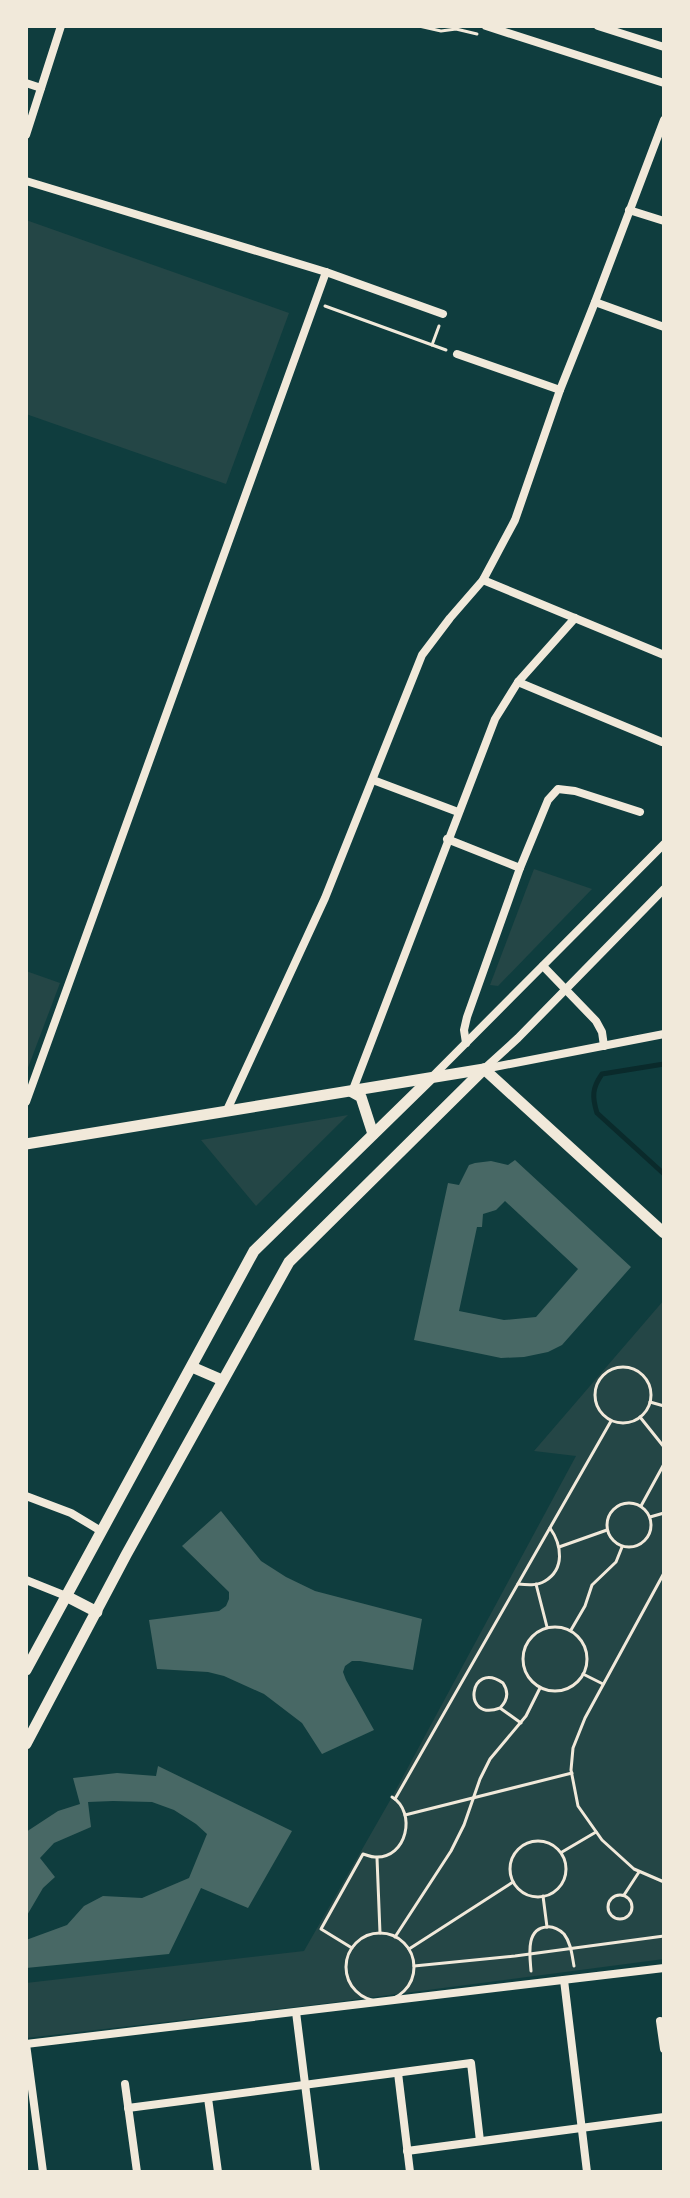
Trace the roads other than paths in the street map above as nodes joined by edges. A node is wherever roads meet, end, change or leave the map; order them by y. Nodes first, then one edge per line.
1 (61, 26) edge
2 (486, 26) edge
3 (598, 26) edge
4 (664, 47) edge
5 (26, 83) edge
6 (664, 83) edge
7 (41, 88) junction
8 (664, 120) edge
9 (26, 135) edge
10 (26, 181) edge
11 (629, 210) junction
12 (664, 221) edge
13 (326, 272) junction
14 (595, 302) junction
15 (443, 314) road end
16 (664, 327) edge
17 (457, 354) road end
18 (560, 390) junction
19 (483, 580) junction
20 (575, 618) junction
21 (664, 655) edge
22 (518, 682) junction
23 (662, 742) dead end
24 (373, 780) junction
25 (458, 812) junction
26 (640, 812) dead end
27 (447, 839) junction
28 (664, 844) edge
29 (520, 868) junction
30 (664, 889) edge
31 (543, 966) junction
32 (565, 988) junction
33 (664, 1034) edge
34 (466, 1043) junction
35 (604, 1046) junction
36 (484, 1069) junction
37 (430, 1079) junction
38 (352, 1092) junction
39 (26, 1102) edge
40 (227, 1110) junction
41 (373, 1134) junction
42 (26, 1144) edge
43 (664, 1233) edge
44 (192, 1367) junction
45 (222, 1380) junction
46 (26, 1496) edge
47 (101, 1531) junction
48 (26, 1580) edge
49 (66, 1596) junction
50 (97, 1612) junction
51 (26, 1670) edge
52 (26, 1744) edge
53 (664, 1968) edge
54 (564, 1980) junction
55 (296, 2012) junction
56 (660, 2021) dead end
57 (663, 2039) edge
58 (26, 2044) edge
59 (664, 2049) edge
60 (398, 2073) junction
61 (125, 2084) dead end
62 (304, 2086) junction
63 (208, 2098) junction
64 (128, 2108) junction
65 (664, 2117) edge
66 (582, 2128) junction
67 (480, 2141) junction
68 (407, 2151) junction
69 (43, 2172) edge
70 (137, 2172) edge
71 (218, 2172) edge
72 (316, 2172) edge
73 (410, 2172) edge
74 (587, 2172) edge

1 - 7 street
2 - 6 street
3 - 4 street
5 - 7 street
7 - 9 street
8 - 11 street
10 - 13 street
11 - 12 street
11 - 14 street
13 - 15 street
13 - 39 street
14 - 16 street
14 - 18 street
17 - 18 street
18 - 19 street
19 - 20 street
19 - 24 street
20 - 21 street
20 - 22 street
22 - 23 street
22 - 25 street
24 - 25 street
24 - 40 street
25 - 27 street
26 - 29 street
27 - 29 street
27 - 38 street
28 - 31 street
29 - 34 street
30 - 32 street
31 - 32 street
31 - 34 street
32 - 35 street
32 - 36 street
33 - 35 street
34 - 37 street
35 - 36 street
36 - 37 street
36 - 43 street
36 - 45 street
37 - 38 street
37 - 41 street
38 - 40 street
38 - 41 street
40 - 42 street
41 - 44 street
44 - 45 street
44 - 47 street
45 - 50 street
46 - 47 street
47 - 49 street
48 - 49 street
49 - 50 street
49 - 51 street
50 - 52 street
53 - 54 street
54 - 55 street
54 - 66 street
55 - 58 street
55 - 62 street
56 - 57 street
57 - 59 street
58 - 69 street
60 - 62 street
60 - 67 street
60 - 68 street
61 - 64 street
62 - 63 street
62 - 72 street
63 - 64 street
63 - 71 street
64 - 70 street
65 - 66 street
66 - 67 street
66 - 74 street
67 - 68 street
68 - 73 street

